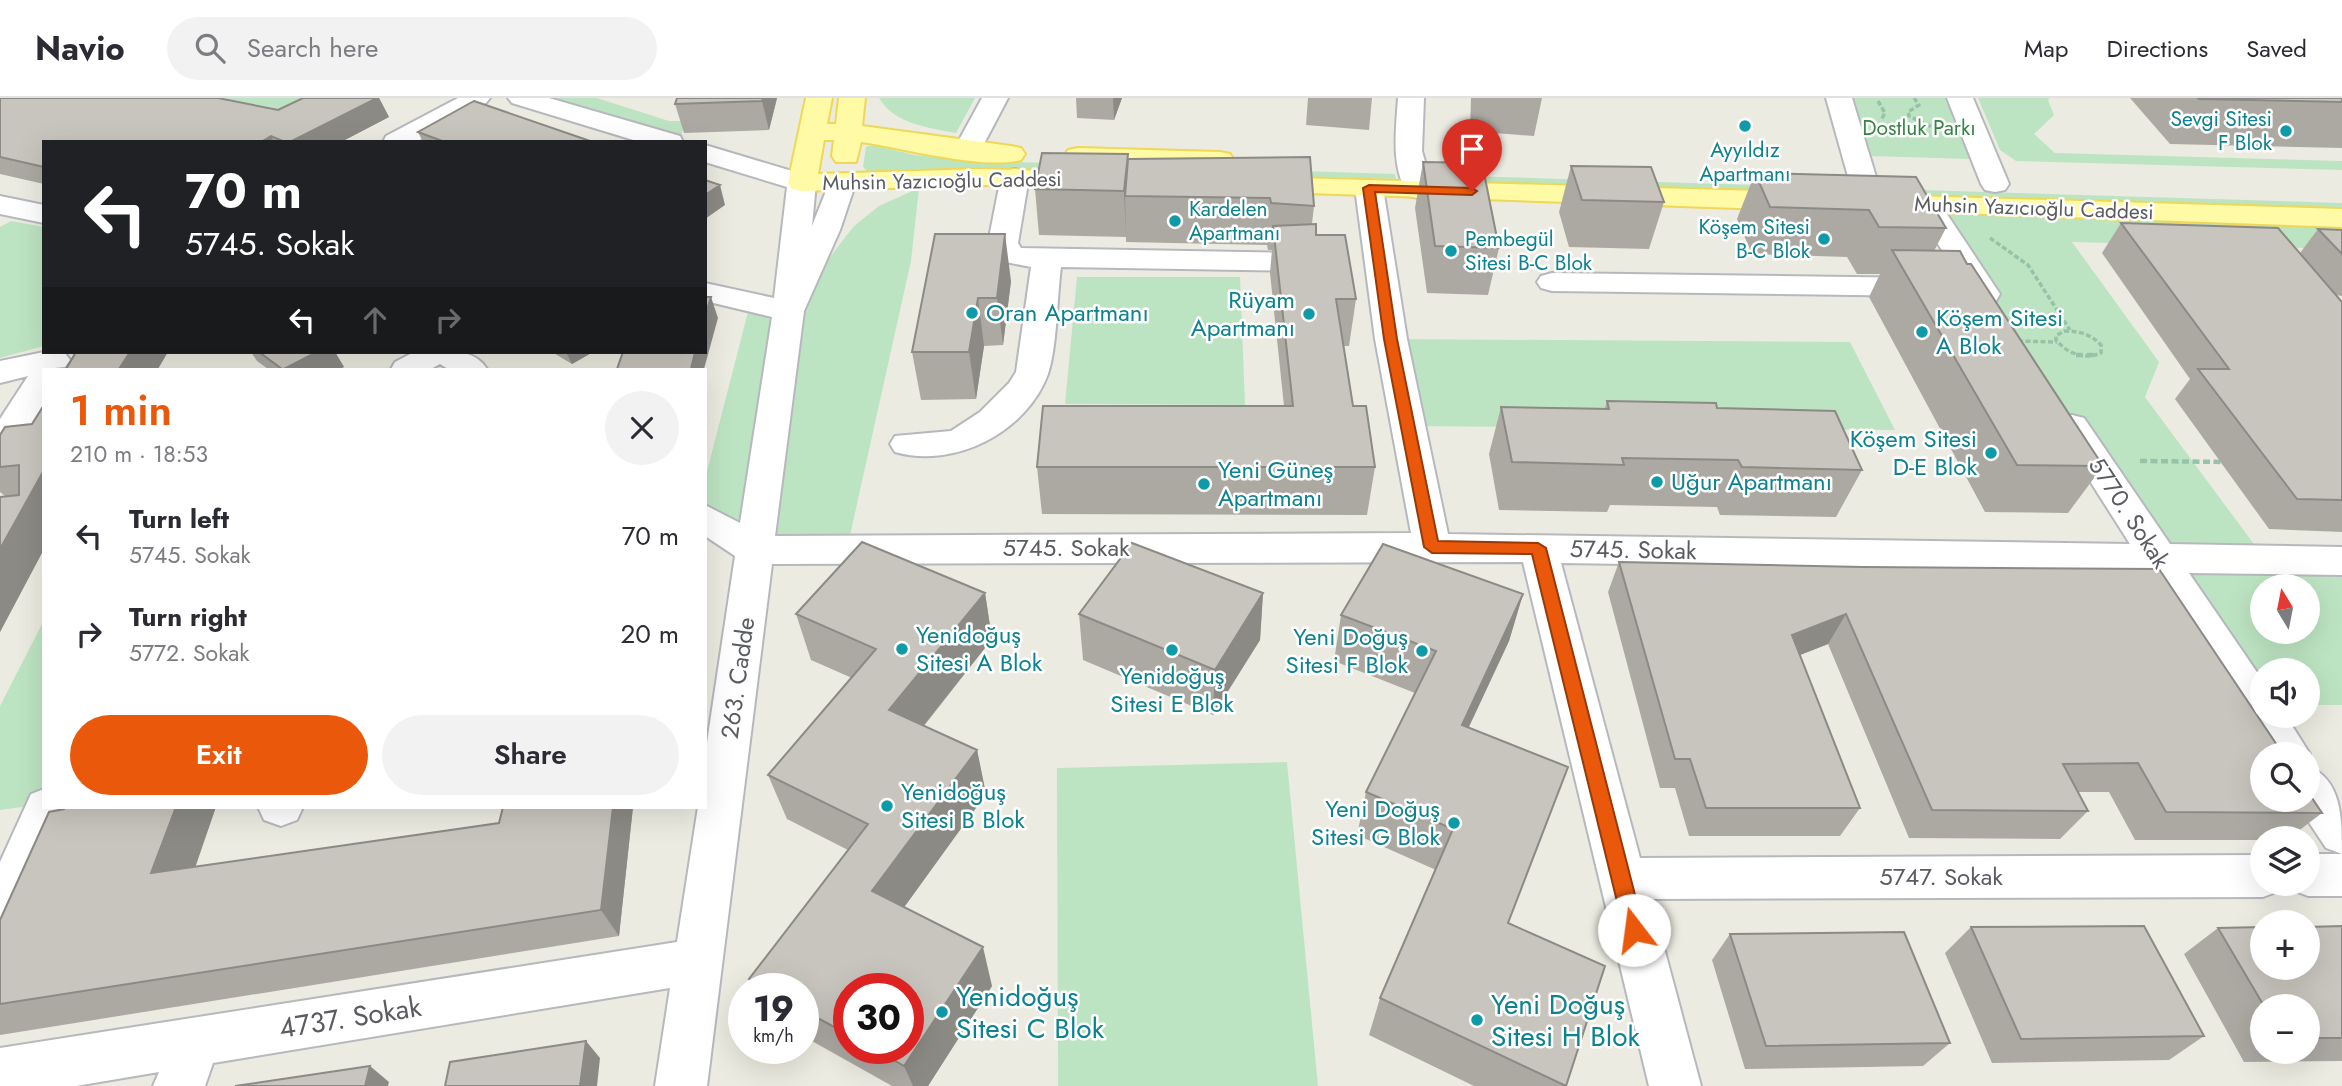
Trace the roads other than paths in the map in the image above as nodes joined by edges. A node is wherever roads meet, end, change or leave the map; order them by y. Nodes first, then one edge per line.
1 (477, 98) edge
2 (521, 98) edge
3 (819, 98) edge
4 (852, 98) edge
5 (995, 98) edge
6 (1411, 98) edge
7 (1839, 98) edge
8 (1960, 98) edge
9 (812, 132) junction
10 (850, 132) junction
11 (400, 140) edge
12 (663, 140) edge
13 (967, 152) junction
14 (707, 154) edge
15 (1015, 177) junction
16 (1415, 178) junction
17 (842, 182) junction
18 (802, 183) junction
19 (1995, 184) junction
20 (1369, 188) junction
21 (1835, 188) junction
22 (2342, 194) edge
23 (2236, 214) junction
24 (1935, 217) junction
25 (2342, 218) edge
26 (2264, 247) edge
27 (1047, 258) junction
28 (1302, 262) edge
29 (1552, 282) dead end
30 (1981, 287) junction
31 (707, 292) edge
32 (788, 311) junction
33 (2017, 341) edge
34 (434, 354) edge
35 (447, 354) edge
36 (52, 364) edge
37 (409, 368) edge
38 (469, 368) edge
39 (0, 372) edge
40 (42, 380) edge
41 (2052, 396) edge
42 (907, 444) dead end
43 (0, 446) edge
44 (707, 522) edge
45 (1432, 547) junction
46 (1538, 548) junction
47 (755, 550) junction
48 (2158, 557) junction
49 (2342, 561) edge
50 (2250, 695) edge
51 (2320, 801) edge
52 (46, 809) edge
53 (2342, 834) edge
54 (2342, 875) edge
55 (2250, 876) edge
56 (2320, 876) edge
57 (1620, 879) junction
58 (0, 915) edge
59 (699, 961) junction
60 (188, 1064) edge
61 (0, 1073) edge
62 (681, 1086) edge
63 (1675, 1086) edge

1 - 11 street
2 - 12 street
3 - 9 main road
4 - 10 main road
5 - 13 street
6 - 16 street
7 - 21 street
8 - 19 street
9 - 10 main road, Muhsin Yazıcıoğlu Caddesi
9 - 18 main road
10 - 13 main road, Muhsin Yazıcıoğlu Caddesi
10 - 17 main road
13 - 16 main road, Muhsin Yazıcıoğlu Caddesi
14 - 18 street
15 - 17 main road, Muhsin Yazıcıoğlu Caddesi
15 - 20 main road, Muhsin Yazıcıoğlu Caddesi
15 - 27 street
16 - 20 main road, Muhsin Yazıcıoğlu Caddesi
16 - 21 main road, Muhsin Yazıcıoğlu Caddesi
17 - 18 main road, Muhsin Yazıcıoğlu Caddesi
17 - 32 street
18 - 32 street, 263. Cadde
19 - 21 main road, Muhsin Yazıcıoğlu Caddesi
19 - 22 main road, Muhsin Yazıcıoğlu Caddesi
20 - 45 street
21 - 24 main road, Muhsin Yazıcıoğlu Caddesi
23 - 24 main road, Muhsin Yazıcıoğlu Caddesi
23 - 25 main road, Muhsin Yazıcıoğlu Caddesi
23 - 26 street
24 - 30 street
27 - 28 street
27 - 42 street
29 - 30 street
30 - 33 street
31 - 32 street
32 - 47 street, 263. Cadde
34 - 37 street
35 - 38 street
36 - 39 street
40 - 43 street
41 - 48 street, 5770. Sokak
44 - 47 street
45 - 46 street, 5745. Sokak
45 - 47 street, 5745. Sokak
46 - 48 street, 5745. Sokak
46 - 57 street
47 - 59 street, 263. Cadde
48 - 49 street, 5745. Sokak
48 - 50 street, 5770. Sokak
51 - 53 street
52 - 58 street
54 - 56 street
55 - 57 street, 5747. Sokak
57 - 63 street
59 - 60 street, 4737. Sokak
59 - 62 street, 263. Cadde
60 - 61 street, 4737. Sokak

